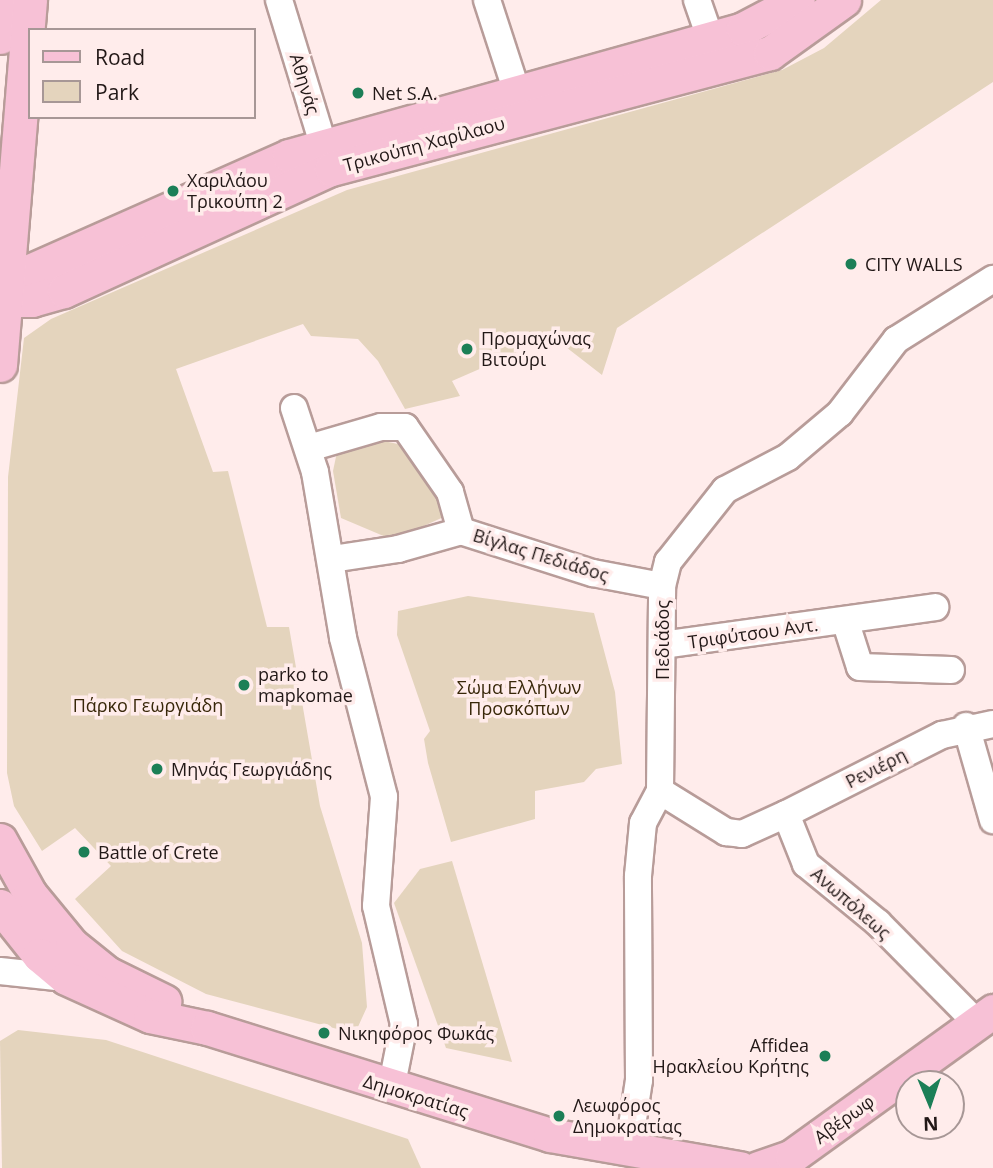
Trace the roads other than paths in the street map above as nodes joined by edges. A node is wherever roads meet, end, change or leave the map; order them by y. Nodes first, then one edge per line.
1 (3, 0) edge
2 (30, 0) edge
3 (279, 0) edge
4 (487, 0) edge
5 (697, 0) edge
6 (798, 0) edge
7 (844, 0) edge
8 (0, 37) edge
9 (715, 53) junction
10 (521, 105) junction
11 (327, 156) junction
12 (13, 228) junction
13 (64, 256) junction
14 (993, 279) edge
15 (3, 291) edge
16 (0, 365) edge
17 (294, 408) dead end
18 (309, 448) junction
19 (461, 531) junction
20 (332, 559) junction
21 (662, 586) junction
22 (934, 607) dead end
23 (845, 620) junction
24 (662, 645) junction
25 (951, 670) dead end
26 (993, 724) edge
27 (966, 726) junction
28 (660, 792) junction
29 (786, 814) junction
30 (993, 820) edge
31 (0, 840) edge
32 (0, 906) edge
33 (0, 971) edge
34 (66, 978) junction
35 (984, 1016) edge
36 (207, 1028) junction
37 (391, 1089) junction
38 (626, 1160) edge
39 (740, 1168) edge
40 (758, 1168) edge

1 - 8 main road
2 - 12 main road
3 - 11 street, Αθηνάς
4 - 10 street
5 - 9 street
6 - 9 main road, Τρικούπη Χαρίλαου
7 - 9 main road, Τρικούπη Χαρίλαου
9 - 10 main road, Τρικούπη Χαρίλαου
10 - 11 main road, Τρικούπη Χαρίλαου
11 - 13 main road, Τρικούπη Χαρίλαου
11 - 15 main road, Τρικούπη Χαρίλαου
12 - 13 main road
12 - 15 main road
13 - 15 main road, Τρικούπη Χαρίλαου
14 - 21 street, Πεδιάδος
15 - 16 main road
17 - 18 street
18 - 19 street
18 - 20 street
19 - 20 street
19 - 21 street, Βίγλας Πεδιάδος
20 - 37 street
21 - 24 street, Πεδιάδος
22 - 23 street, Τριφύτσου Αντ.
23 - 24 street, Τριφύτσου Αντ.
23 - 25 street
24 - 28 street, Πεδιάδος
26 - 27 street
27 - 29 street, Ρενιέρη
27 - 30 street
28 - 29 street
28 - 38 street, Πεδιάδος
29 - 35 street, Ανωπόλεως
31 - 36 main road, Δημοκρατίας
32 - 34 main road, Δημοκρατίας
33 - 34 street
34 - 36 main road, Δημοκρατίας
35 - 40 main road, Αβέρωφ
36 - 37 main road, Δημοκρατίας
37 - 38 main road, Δημοκρατίας
38 - 39 main road

